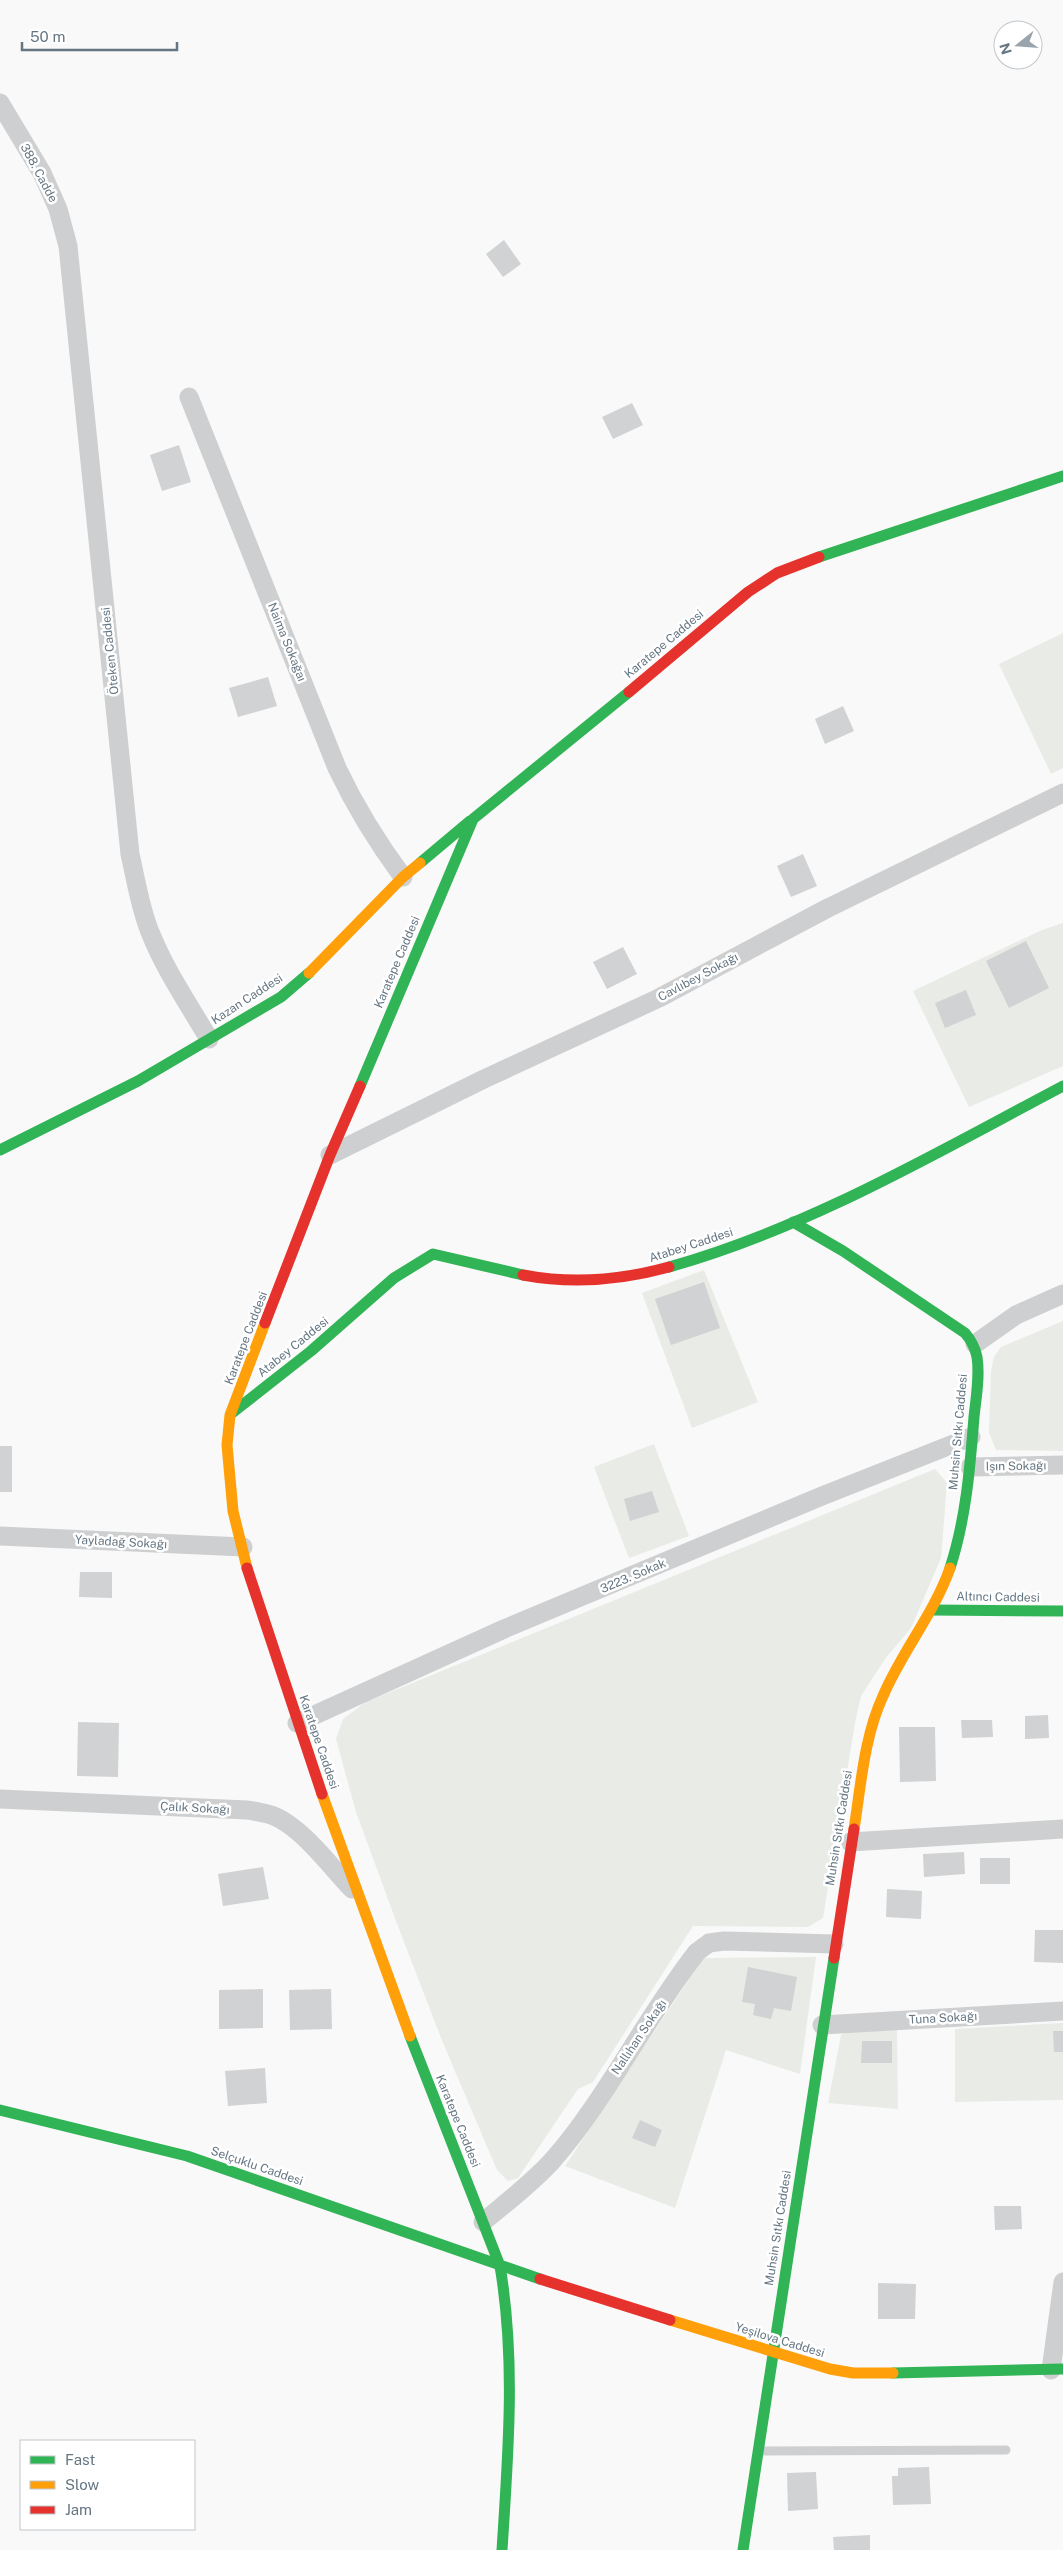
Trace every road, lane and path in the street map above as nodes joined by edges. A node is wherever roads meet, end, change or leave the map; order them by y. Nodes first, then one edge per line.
1 (0, 103) edge
2 (68, 246) joint
3 (189, 397) dead end
4 (1063, 476) edge
5 (1063, 793) edge
6 (473, 819) junction
7 (403, 877) junction
8 (209, 1040) junction
9 (1063, 1086) edge
10 (0, 1150) edge
11 (330, 1155) junction
12 (793, 1222) junction
13 (1063, 1294) edge
14 (975, 1344) junction
15 (230, 1415) junction
16 (972, 1437) junction
17 (1063, 1464) edge
18 (970, 1467) junction
19 (0, 1536) edge
20 (242, 1547) junction
21 (932, 1610) junction
22 (1063, 1611) edge
23 (297, 1723) junction
24 (0, 1799) edge
25 (1063, 1829) edge
26 (850, 1842) junction
27 (358, 1895) junction
28 (834, 1944) junction
29 (1063, 2011) edge
30 (822, 2025) junction
31 (0, 2110) edge
32 (483, 2222) junction
33 (500, 2266) junction
34 (1063, 2282) edge
35 (772, 2353) junction
36 (1057, 2370) edge
37 (1006, 2450) dead end
38 (757, 2452) junction
39 (502, 2550) edge
40 (743, 2550) edge

1 - 2 street, 388. Cadde
2 - 8 street, Öteken Caddesi
3 - 7 street, Naima Sokağaı
4 - 6 street, Karatepe Caddesi
5 - 11 street, Cavlıbey Sokağı
6 - 7 street, Kazan Caddesi
6 - 11 street, Karatepe Caddesi
7 - 8 street, Kazan Caddesi
8 - 10 street, Kazan Caddesi
9 - 12 street, Atabey Caddesi
11 - 15 street, Karatepe Caddesi
12 - 14 street
12 - 15 street, Atabey Caddesi
13 - 14 street
14 - 16 street, Muhsin Sıtkı Caddesi
15 - 20 street, Karatepe Caddesi
16 - 18 street, Muhsin Sıtkı Caddesi
16 - 23 street, 3223. Sokak
17 - 18 street, Işın Sokağı
18 - 21 street, Muhsin Sıtkı Caddesi
19 - 20 street, Yayladağ Sokağı
20 - 23 street, Karatepe Caddesi
21 - 22 street, Altıncı Caddesi
21 - 26 street, Muhsin Sıtkı Caddesi
23 - 27 street, Karatepe Caddesi
24 - 27 street, Çalık Sokağı
25 - 26 street
26 - 28 street, Muhsin Sıtkı Caddesi
27 - 32 street, Karatepe Caddesi
28 - 30 street, Muhsin Sıtkı Caddesi
28 - 32 street, Nallıhan Sokağı
29 - 30 street, Tuna Sokağı
30 - 35 street, Muhsin Sıtkı Caddesi
31 - 33 street, Selçuklu Caddesi
32 - 33 street, Karatepe Caddesi
33 - 35 street, Yeşilova Caddesi
33 - 39 street, Karatepe Caddesi
34 - 36 street
35 - 36 street, Yeşilova Caddesi
35 - 38 street, Muhsin Sıtkı Caddesi
37 - 38 lane
38 - 40 street, Muhsin Sıtkı Caddesi

